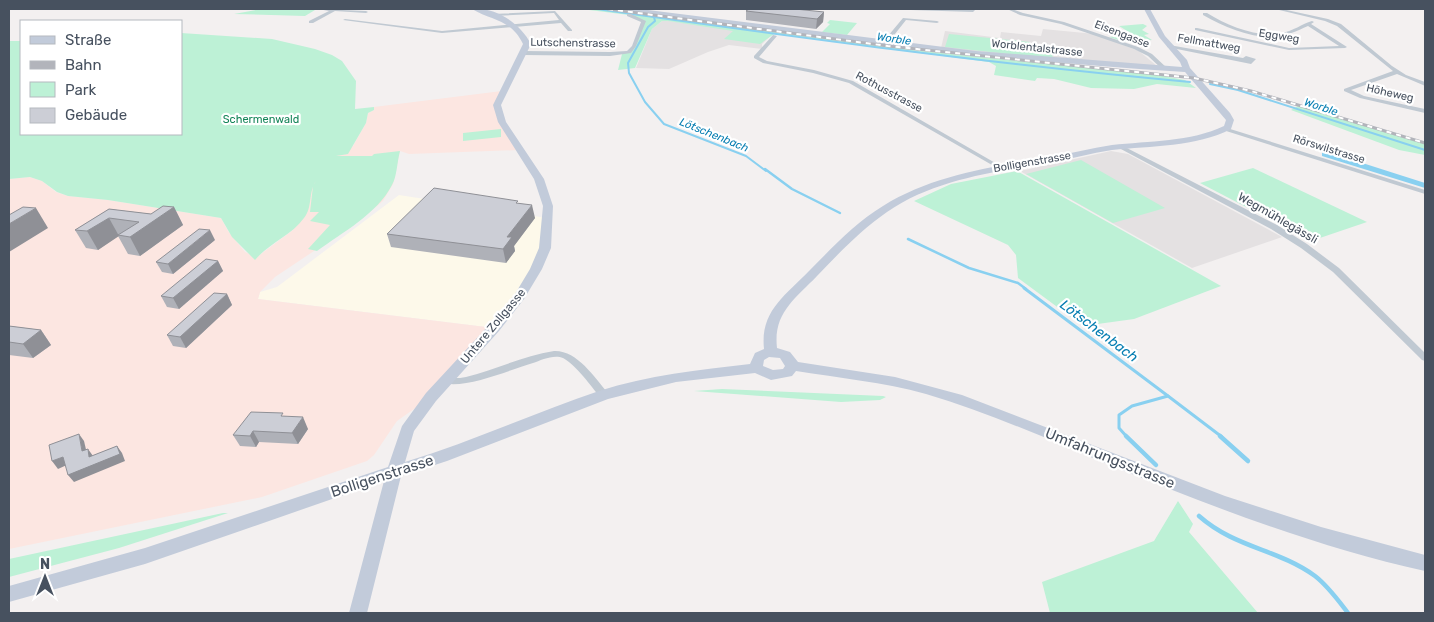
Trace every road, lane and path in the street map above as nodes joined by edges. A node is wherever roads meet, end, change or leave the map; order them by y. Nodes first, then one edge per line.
1 (320, 9) edge
2 (475, 9) edge
3 (911, 9) edge
4 (974, 9) edge
5 (1009, 9) edge
6 (1147, 9) edge
7 (1277, 9) edge
8 (334, 10) edge
9 (632, 10) edge
10 (366, 12) dead end
11 (1204, 14) dead end
12 (493, 15) junction
13 (322, 16) junction
14 (331, 17) dead end
15 (1320, 18) junction
16 (345, 20) dead end
17 (563, 21) junction
18 (311, 22) dead end
19 (937, 22) dead end
20 (1308, 24) junction
21 (512, 25) junction
22 (1197, 29) dead end
23 (570, 30) dead end
24 (775, 36) dead end
25 (885, 42) junction
26 (1169, 46) junction
27 (524, 53) junction
28 (1245, 60) dead end
29 (1165, 69) junction
30 (1187, 70) junction
31 (1397, 72) junction
32 (1425, 84) edge
33 (1425, 111) edge
34 (1225, 129) junction
35 (1121, 147) junction
36 (1001, 168) junction
37 (1425, 192) edge
38 (771, 352) junction
39 (1425, 358) edge
40 (792, 366) junction
41 (757, 368) junction
42 (446, 381) junction
43 (604, 395) junction
44 (394, 472) junction
45 (1425, 563) edge
46 (9, 594) edge
47 (358, 613) edge

1 - 8 street
2 - 12 main road
3 - 4 street
5 - 29 street, Eisengasse
6 - 26 main road
7 - 15 street
8 - 10 street
8 - 13 street
9 - 25 main road, Worblentalstrasse
9 - 27 street, Lutschenstrasse
11 - 20 street, Eggweg
12 - 17 street
12 - 21 main road
13 - 14 street
13 - 18 street
15 - 20 street, Eggweg
15 - 31 street
16 - 21 street
17 - 21 street
17 - 23 street
19 - 25 street
20 - 22 street, Eggweg
21 - 27 main road
24 - 36 street, Rothusstrasse
25 - 29 main road, Worblentalstrasse
26 - 28 street, Fellmattweg
26 - 30 main road
27 - 42 main road, Untere Zollgasse
29 - 30 main road, Worblentalstrasse
30 - 34 main road
31 - 32 street
31 - 33 street, Höheweg
34 - 35 main road, Bolligenstrasse
34 - 37 street, Rörswilstrasse
35 - 36 main road, Bolligenstrasse
35 - 39 street, Wegmühlegässli
36 - 38 main road, Bolligenstrasse
38 - 40 main road
38 - 41 main road
40 - 41 main road, Bolligenstrasse
40 - 45 main road, Umfahrungsstrasse
41 - 43 main road, Bolligenstrasse
42 - 43 street
42 - 44 main road, Untere Zollgasse
43 - 44 main road, Bolligenstrasse
44 - 46 main road, Bolligenstrasse
44 - 47 main road, Untere Zollgasse

